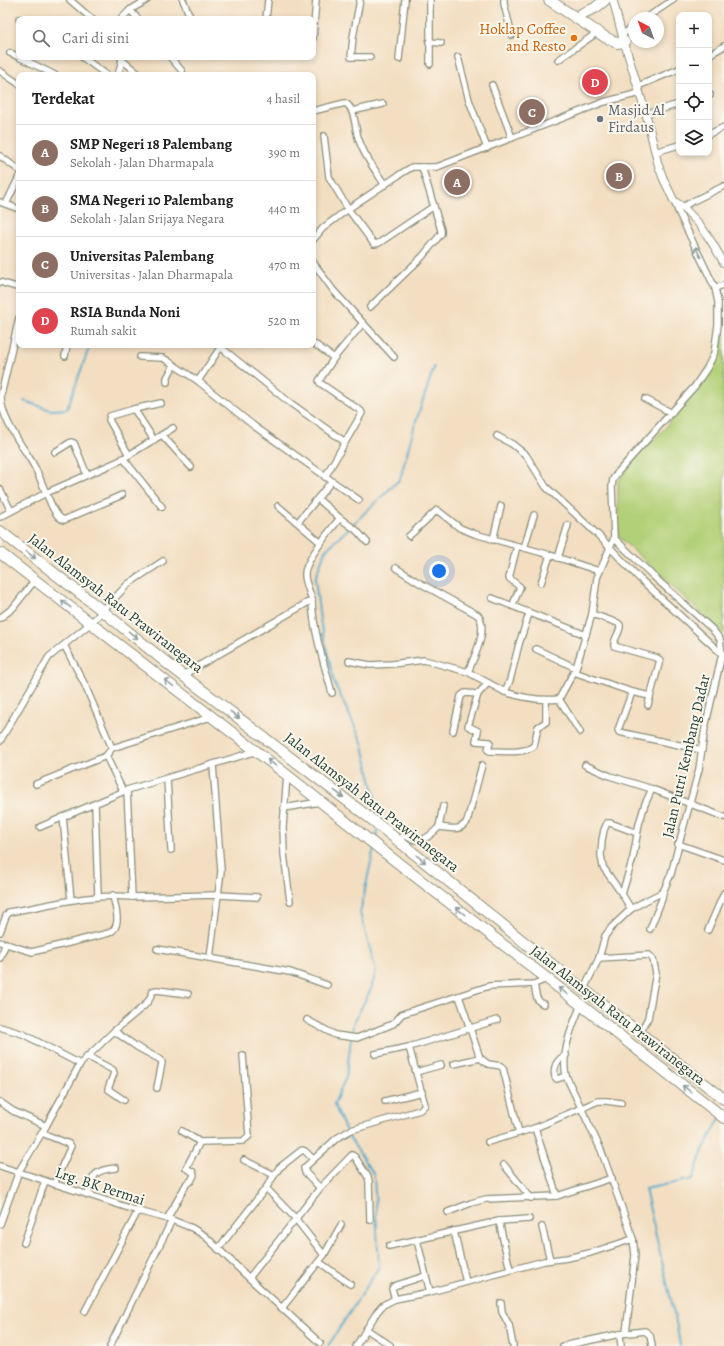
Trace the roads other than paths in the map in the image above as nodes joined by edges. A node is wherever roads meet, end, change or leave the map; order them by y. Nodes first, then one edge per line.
1 (70, 0) edge
2 (147, 0) edge
3 (183, 0) edge
4 (268, 0) edge
5 (316, 0) edge
6 (360, 0) edge
7 (405, 0) edge
8 (430, 0) edge
9 (504, 0) edge
10 (550, 0) edge
11 (560, 0) edge
12 (605, 0) edge
13 (613, 0) edge
14 (673, 0) edge
15 (130, 10) junction
16 (655, 12) edge
17 (581, 14) junction
18 (89, 16) edge
19 (124, 16) edge
20 (135, 16) edge
21 (190, 16) edge
22 (266, 16) edge
23 (315, 16) edge
24 (598, 32) junction
25 (628, 33) edge
26 (512, 35) dead end
27 (623, 38) junction
28 (429, 42) junction
29 (441, 43) dead end
30 (724, 46) edge
31 (10, 53) dead end
32 (712, 53) edge
33 (16, 56) edge
34 (370, 56) dead end
35 (458, 57) dead end
36 (25, 60) edge
37 (86, 60) edge
38 (122, 60) edge
39 (124, 60) edge
40 (173, 60) edge
41 (399, 60) dead end
42 (558, 60) dead end
43 (430, 64) dead end
44 (676, 70) edge
45 (0, 71) edge
46 (182, 71) dead end
47 (49, 72) edge
48 (103, 72) edge
49 (119, 72) edge
50 (137, 72) edge
51 (16, 82) edge
52 (492, 84) dead end
53 (639, 89) junction
54 (383, 104) dead end
55 (676, 105) edge
56 (316, 110) edge
57 (352, 111) junction
58 (646, 114) junction
59 (724, 127) edge
60 (712, 133) edge
61 (324, 136) dead end
62 (512, 138) junction
63 (676, 146) edge
64 (488, 148) junction
65 (655, 152) junction
66 (0, 156) edge
67 (422, 167) junction
68 (16, 168) edge
69 (16, 183) edge
70 (385, 185) junction
71 (724, 186) edge
72 (674, 201) junction
73 (0, 202) edge
74 (6, 204) junction
75 (434, 206) junction
76 (683, 207) junction
77 (16, 208) edge
78 (348, 209) junction
79 (316, 236) edge
80 (724, 263) edge
81 (316, 266) edge
82 (0, 282) edge
83 (724, 285) edge
84 (16, 287) edge
85 (715, 288) junction
86 (370, 307) dead end
87 (363, 323) junction
88 (16, 331) edge
89 (316, 345) dead end
90 (66, 348) edge
91 (219, 348) edge
92 (222, 348) edge
93 (65, 356) dead end
94 (140, 357) dead end
95 (394, 357) dead end
96 (334, 358) junction
97 (174, 365) junction
98 (167, 382) dead end
99 (198, 382) junction
100 (645, 399) dead end
101 (1, 402) edge
102 (161, 403) dead end
103 (134, 409) junction
104 (672, 413) junction
105 (173, 428) dead end
106 (162, 435) junction
107 (497, 436) dead end
108 (154, 440) junction
109 (345, 442) junction
110 (55, 452) dead end
111 (126, 456) junction
112 (191, 467) dead end
113 (87, 475) junction
114 (325, 477) junction
115 (331, 482) junction
116 (0, 489) edge
117 (46, 493) junction
118 (122, 495) dead end
119 (318, 498) junction
120 (358, 500) dead end
121 (278, 506) dead end
122 (501, 506) dead end
123 (162, 507) dead end
124 (11, 511) junction
125 (534, 515) dead end
126 (0, 517) edge
127 (340, 518) junction
128 (298, 522) junction
129 (568, 525) dead end
130 (0, 531) edge
131 (409, 536) dead end
132 (614, 538) junction
133 (493, 540) junction
134 (367, 542) dead end
135 (321, 543) junction
136 (517, 546) junction
137 (524, 548) junction
138 (610, 548) junction
139 (0, 553) edge
140 (550, 555) junction
141 (558, 558) junction
142 (163, 561) dead end
143 (396, 568) dead end
144 (599, 571) junction
145 (36, 580) junction
146 (541, 583) dead end
147 (492, 598) dead end
148 (312, 600) junction
149 (514, 602) dead end
150 (102, 611) junction
151 (529, 614) junction
152 (592, 614) junction
153 (0, 618) edge
154 (91, 623) junction
155 (586, 635) junction
156 (64, 645) junction
157 (536, 649) dead end
158 (723, 655) edge
159 (349, 661) dead end
160 (575, 670) junction
161 (468, 672) junction
162 (183, 675) junction
163 (488, 683) junction
164 (505, 692) junction
165 (632, 692) junction
166 (332, 693) dead end
167 (478, 694) junction
168 (650, 696) junction
169 (559, 699) junction
170 (546, 700) junction
171 (648, 705) dead end
172 (211, 717) junction
173 (453, 731) dead end
174 (580, 732) dead end
175 (0, 740) edge
176 (112, 748) junction
177 (702, 750) junction
178 (257, 751) junction
179 (106, 756) junction
180 (213, 765) junction
181 (482, 765) dead end
182 (585, 765) dead end
183 (287, 775) junction
184 (167, 779) junction
185 (36, 784) dead end
186 (652, 790) junction
187 (125, 791) junction
188 (321, 801) junction
189 (95, 804) junction
190 (690, 804) junction
191 (443, 806) dead end
192 (284, 808) junction
193 (62, 817) junction
194 (724, 817) edge
195 (40, 827) dead end
196 (439, 827) junction
197 (637, 833) junction
198 (399, 841) junction
199 (678, 844) junction
200 (171, 850) dead end
201 (724, 860) edge
202 (662, 892) junction
203 (724, 893) edge
204 (622, 894) junction
205 (113, 895) junction
206 (218, 895) junction
207 (98, 896) junction
208 (132, 897) junction
209 (257, 897) dead end
210 (70, 900) junction
211 (290, 901) dead end
212 (631, 910) junction
213 (650, 929) dead end
214 (708, 930) dead end
215 (0, 932) edge
216 (3, 943) edge
217 (157, 949) dead end
218 (0, 958) edge
219 (210, 958) junction
220 (599, 958) junction
221 (547, 979) junction
222 (534, 984) junction
223 (327, 985) dead end
224 (584, 989) junction
225 (188, 994) dead end
226 (459, 996) junction
227 (544, 1004) dead end
228 (581, 1005) junction
229 (308, 1020) dead end
230 (497, 1020) dead end
231 (0, 1027) edge
232 (470, 1028) junction
233 (114, 1031) junction
234 (640, 1033) junction
235 (409, 1048) junction
236 (374, 1054) dead end
237 (243, 1055) dead end
238 (87, 1056) junction
239 (566, 1056) junction
240 (480, 1058) junction
241 (80, 1064) junction
242 (454, 1064) dead end
243 (441, 1065) dead end
244 (416, 1072) junction
245 (566, 1076) junction
246 (157, 1088) dead end
247 (422, 1092) junction
248 (724, 1099) edge
249 (124, 1100) dead end
250 (386, 1101) dead end
251 (0, 1102) edge
252 (620, 1103) dead end
253 (582, 1109) junction
254 (721, 1116) edge
255 (46, 1126) junction
256 (535, 1128) junction
257 (182, 1131) dead end
258 (42, 1133) junction
259 (519, 1133) junction
260 (200, 1142) junction
261 (488, 1142) dead end
262 (314, 1159) junction
263 (244, 1160) dead end
264 (504, 1165) dead end
265 (0, 1166) edge
266 (116, 1168) dead end
267 (20, 1171) junction
268 (274, 1175) junction
269 (612, 1178) junction
270 (45, 1181) junction
271 (54, 1184) junction
272 (266, 1188) junction
273 (320, 1188) junction
274 (88, 1195) junction
275 (557, 1196) junction
276 (531, 1198) junction
277 (138, 1211) junction
278 (448, 1212) dead end
279 (295, 1218) junction
280 (170, 1219) junction
281 (529, 1219) dead end
282 (370, 1220) dead end
283 (499, 1221) junction
284 (0, 1224) edge
285 (341, 1225) dead end
286 (542, 1227) dead end
287 (454, 1231) junction
288 (633, 1239) junction
289 (417, 1240) junction
290 (24, 1243) dead end
291 (389, 1246) dead end
292 (218, 1249) junction
293 (324, 1255) junction
294 (550, 1260) junction
295 (319, 1262) junction
296 (510, 1270) junction
297 (425, 1276) junction
298 (249, 1278) junction
299 (466, 1282) junction
300 (350, 1284) dead end
301 (430, 1292) junction
302 (395, 1299) junction
303 (501, 1303) dead end
304 (282, 1308) junction
305 (85, 1311) dead end
306 (366, 1329) junction
307 (623, 1334) junction
308 (320, 1343) dead end
309 (588, 1344) edge
310 (390, 1345) dead end
311 (110, 1346) edge
312 (356, 1346) edge
313 (513, 1346) edge
314 (563, 1346) edge
315 (621, 1346) edge
316 (652, 1346) edge

1 - 18 street
2 - 15 street
3 - 21 street
4 - 22 street
5 - 23 street
6 - 34 street
7 - 41 street
8 - 28 street
9 - 26 street
10 - 24 highway
11 - 17 highway
12 - 17 highway
13 - 27 street
14 - 16 street
15 - 19 street
15 - 20 street
17 - 27 highway
24 - 27 highway
24 - 42 street
25 - 27 street
27 - 53 street
28 - 29 street
28 - 43 street
30 - 32 street
31 - 33 street
35 - 64 street
36 - 47 street
37 - 48 street
38 - 49 street
39 - 50 street
40 - 46 street
44 - 53 street
45 - 51 street
52 - 62 street
53 - 58 street
53 - 62 street
54 - 57 street
55 - 58 street
56 - 57 street
57 - 70 street
58 - 65 street
59 - 60 street
61 - 78 street
62 - 64 street
63 - 65 street
64 - 67 street
65 - 72 street
66 - 68 street
67 - 70 street
67 - 75 street
69 - 74 street
70 - 78 street
71 - 76 street
72 - 76 street
85 -> 72 street
73 - 74 street
74 - 77 street
75 - 78 street
75 - 86 street
76 - 80 street
78 - 79 street
81 - 87 street
82 - 84 street
83 - 85 street
85 - 104 street
87 - 95 street
87 - 96 street
88 - 101 street
89 - 96 street
90 - 93 street
91 - 99 street
92 - 109 street
94 - 97 street
96 - 109 street
97 - 98 street
97 - 99 street
99 - 114 street
100 - 104 street
101 - 117 street
102 - 103 street
103 - 108 street
103 - 111 street
104 - 132 street
105 - 106 street
106 - 108 street
106 - 112 street
107 - 138 street
108 - 111 street
109 - 114 street
110 - 113 street
111 - 113 street
111 - 123 street
113 - 117 street
114 - 115 street
115 - 119 street
115 - 120 street
116 - 124 street
117 - 118 street
117 - 124 street
119 - 127 street
119 - 128 street
121 - 128 street
122 - 133 street
124 - 126 street
125 - 137 street
127 - 134 street
127 - 135 street
128 - 135 street
129 - 141 street
130 -> 150 highway, Jalan Alamsyah Ratu Prawiranegara
131 - 133 street
132 - 138 street
132 - 158 street, Jalan Putri Kembang Dadar
133 - 136 street
135 - 148 street
136 - 137 street
136 - 149 street
137 - 140 street
138 - 144 street
138 - 158 street
139 - 145 highway, Jalan Alamsyah Ratu Prawiranegara
140 - 141 street
140 - 146 street
141 - 144 street
142 - 150 street
143 - 161 street
144 - 152 street
145 - 153 street
154 -> 145 highway, Jalan Alamsyah Ratu Prawiranegara
147 - 151 street
148 - 162 street
148 - 166 street
150 - 154 street
150 -> 162 highway, Jalan Alamsyah Ratu Prawiranegara
151 - 155 street
151 - 164 street
152 - 155 street
152 - 168 street
154 - 156 street
172 -> 154 highway, Jalan Alamsyah Ratu Prawiranegara
155 - 160 street
156 - 175 street
156 - 176 street
157 - 160 street
158 - 177 street, Jalan Putri Kembang Dadar
159 - 161 street
160 - 165 street
160 - 169 street
161 - 163 street
162 -> 198 highway, Jalan Alamsyah Ratu Prawiranegara
163 - 164 street
163 - 167 street
164 - 170 street
165 - 168 street
165 - 177 street
167 - 170 street
167 - 173 street
168 - 171 street
169 - 170 street
169 - 174 street
172 - 176 street
172 - 178 highway, Jalan Alamsyah Ratu Prawiranegara
176 - 179 street
177 - 190 street, Jalan Putri Kembang Dadar
178 - 180 street
183 -> 178 highway, Jalan Alamsyah Ratu Prawiranegara
179 - 185 street
179 - 187 street
180 - 184 street
180 - 206 street
181 - 196 street
182 - 186 street
183 - 188 highway, Jalan Alamsyah Ratu Prawiranegara
183 - 192 street
184 - 187 street
184 - 200 street
186 - 190 street
186 - 197 street
187 - 189 street
187 - 208 street
188 - 192 street
221 -> 188 highway, Jalan Alamsyah Ratu Prawiranegara
189 - 193 street
189 - 207 street
190 - 194 street
190 - 199 street, Jalan Putri Kembang Dadar
191 - 196 street
192 - 211 street
193 - 195 street
193 - 210 street
196 - 198 street
197 - 204 street
197 - 204 street
198 -> 224 highway, Jalan Alamsyah Ratu Prawiranegara
199 - 201 street
199 - 202 street, Jalan Putri Kembang Dadar
202 - 212 street
202 - 213 street, Jalan Putri Kembang Dadar
203 - 214 street
204 - 212 street
205 - 207 street
205 - 208 street
205 - 216 street
206 - 208 street
206 - 209 street
206 - 219 street
207 - 210 street
210 - 215 street
212 - 220 street
216 - 218 street
217 - 219 street
219 - 223 street
220 - 224 street
220 - 234 street
221 - 222 street
228 -> 221 highway, Jalan Alamsyah Ratu Prawiranegara
222 - 226 street
222 - 227 street
224 - 234 highway, Jalan Alamsyah Ratu Prawiranegara
225 - 233 street
226 - 229 street
226 - 232 street
228 - 239 street
254 -> 228 highway, Jalan Alamsyah Ratu Prawiranegara
230 - 232 street
231 - 241 street
232 - 235 street
232 - 240 street
233 - 238 street
233 - 246 street
234 - 248 highway, Jalan Alamsyah Ratu Prawiranegara
235 - 236 street
235 - 244 street
237 - 260 street
238 - 241 street
238 - 249 street
239 - 245 street
239 - 245 street
240 - 242 street
240 - 259 street
241 - 255 street
243 - 244 street
244 - 247 street
245 - 253 street
247 - 250 street
247 - 262 street
251 - 255 street
252 - 253 street
253 - 256 street
253 - 269 street
255 - 258 street
256 - 259 street
256 - 275 street
257 - 260 street
258 - 267 street
258 - 271 street
259 - 261 street
260 - 280 street
262 - 268 street
262 - 273 street
263 - 268 street
264 - 276 street
265 - 267 street, Lrg. BK Permai
266 - 274 street
267 - 270 street, Lrg. BK Permai
267 - 284 street
268 - 272 street
269 - 275 street
269 - 288 street
270 - 271 street, Lrg. BK Permai
270 - 290 street
271 - 274 street, Lrg. BK Permai
272 - 279 street
272 - 292 street
273 - 279 street
273 - 282 street
274 - 277 street, Lrg. BK Permai
275 - 276 street
276 - 278 street
277 - 280 street, Lrg. BK Permai
277 - 305 street
279 - 293 street
279 - 298 street
280 - 292 street, Lrg. BK Permai
280 - 311 street
281 - 283 street
283 - 287 street
283 - 296 street
285 - 293 street
286 - 294 street
287 - 289 street
287 - 299 street
288 - 294 street
288 - 307 street
289 - 291 street
289 - 297 street
292 - 298 street, Lrg. BK Permai
293 - 295 street
294 - 296 street
295 - 300 street
295 - 304 street
296 - 299 street
297 - 301 street
297 - 302 street
298 - 304 street, Lrg. BK Permai
299 - 301 street
301 - 302 street
302 - 306 street
303 - 313 street
304 - 308 street, Lrg. BK Permai
306 - 310 street
306 - 312 street
307 - 309 street
307 - 315 street
307 - 316 street
309 - 314 street

